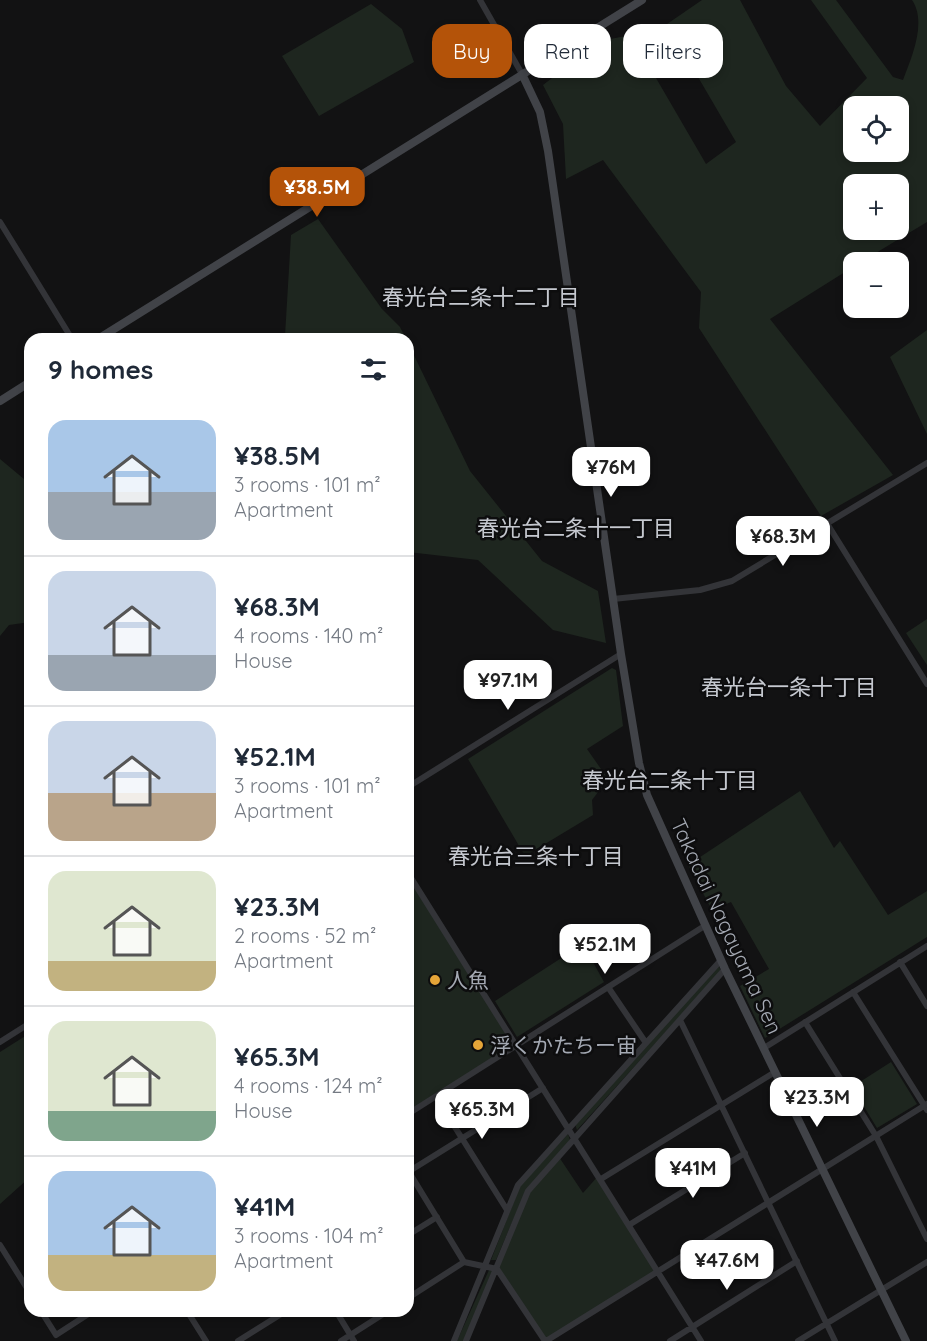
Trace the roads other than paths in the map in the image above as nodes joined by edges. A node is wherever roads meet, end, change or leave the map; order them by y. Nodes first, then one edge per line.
1 (480, 0) edge
2 (642, 0) edge
3 (522, 74) junction
4 (0, 222) edge
5 (68, 333) edge
6 (108, 333) edge
7 (24, 386) edge
8 (0, 401) edge
9 (927, 463) edge
10 (828, 525) junction
11 (613, 599) junction
12 (621, 654) junction
13 (927, 684) edge
14 (414, 784) edge
15 (414, 883) edge
16 (706, 925) junction
17 (927, 946) edge
18 (721, 960) junction
19 (900, 963) junction
20 (725, 969) junction
21 (608, 987) junction
22 (853, 992) junction
23 (927, 1006) edge
24 (680, 1020) junction
25 (805, 1022) junction
26 (24, 1027) edge
27 (0, 1042) edge
28 (646, 1043) junction
29 (517, 1046) junction
30 (764, 1048) junction
31 (775, 1072) junction
32 (543, 1088) junction
33 (436, 1097) junction
34 (721, 1105) junction
35 (926, 1106) edge
36 (414, 1110) edge
37 (569, 1130) junction
38 (876, 1136) junction
39 (462, 1138) junction
40 (575, 1139) junction
41 (745, 1154) junction
42 (414, 1168) edge
43 (822, 1169) junction
44 (601, 1179) junction
45 (414, 1181) edge
46 (768, 1203) junction
47 (507, 1210) junction
48 (437, 1217) junction
49 (629, 1225) junction
50 (414, 1231) edge
51 (927, 1239) edge
52 (0, 1245) edge
53 (797, 1261) junction
54 (464, 1262) junction
55 (927, 1262) edge
56 (486, 1266) junction
57 (497, 1269) junction
58 (657, 1272) junction
59 (24, 1283) edge
60 (882, 1290) junction
61 (414, 1294) edge
62 (45, 1317) edge
63 (85, 1317) edge
64 (191, 1317) edge
65 (276, 1317) edge
66 (340, 1317) edge
67 (380, 1317) edge
68 (828, 1325) junction
69 (692, 1327) junction
70 (58, 1338) edge
71 (352, 1338) edge
72 (206, 1341) edge
73 (238, 1341) edge
74 (341, 1341) edge
75 (454, 1341) edge
76 (466, 1341) edge
77 (546, 1341) edge
78 (670, 1341) edge
79 (700, 1341) edge
80 (798, 1341) edge
81 (836, 1341) edge
82 (906, 1341) edge

1 - 3 street
2 - 3 street
3 - 6 street
3 - 11 street, Takadai Nagayama Sen
4 - 5 street
7 - 8 street
9 - 10 street
10 - 11 street
10 - 13 street
11 - 12 street, Takadai Nagayama Sen
12 - 14 street
12 - 16 street, Takadai Nagayama Sen
15 - 29 street
16 - 18 street, Takadai Nagayama Sen
16 - 21 street
17 - 19 street
18 - 20 street, Takadai Nagayama Sen
18 - 28 street
19 - 22 street
19 - 23 street
20 - 24 street
20 - 30 street, Takadai Nagayama Sen
21 - 28 street
21 - 29 street
22 - 25 street
22 - 35 street
24 - 34 street
24 - 40 street
25 - 30 street
25 - 38 street
26 - 27 street
28 - 37 street
29 - 32 street
29 - 33 street
30 - 31 street, Takadai Nagayama Sen
31 - 34 street
31 - 43 street, Takadai Nagayama Sen
32 - 37 street
32 - 39 street
33 - 36 street
33 - 39 street
34 - 41 street
34 - 44 street
35 - 38 street
37 - 40 street
37 - 47 street
38 - 43 street
38 - 51 street
39 - 42 street
39 - 47 street
40 - 44 street
40 - 57 street
41 - 46 street
41 - 49 street
43 - 46 street
43 - 60 street, Takadai Nagayama Sen
44 - 49 street
45 - 48 street
46 - 53 street
46 - 58 street
47 - 56 street
48 - 50 street
48 - 54 street
49 - 58 street
52 - 59 street
53 - 68 street
53 - 69 street
54 - 56 street
54 - 61 street
55 - 60 street
56 - 57 street
56 - 75 street
57 - 76 street
57 - 77 street
58 - 69 street
58 - 77 street
60 - 68 street
60 - 82 street, Takadai Nagayama Sen
62 - 70 street
63 - 70 street
64 - 72 street
65 - 73 street
66 - 71 street
67 - 71 street
68 - 80 street
68 - 81 street
69 - 78 street
69 - 79 street
71 - 74 street

